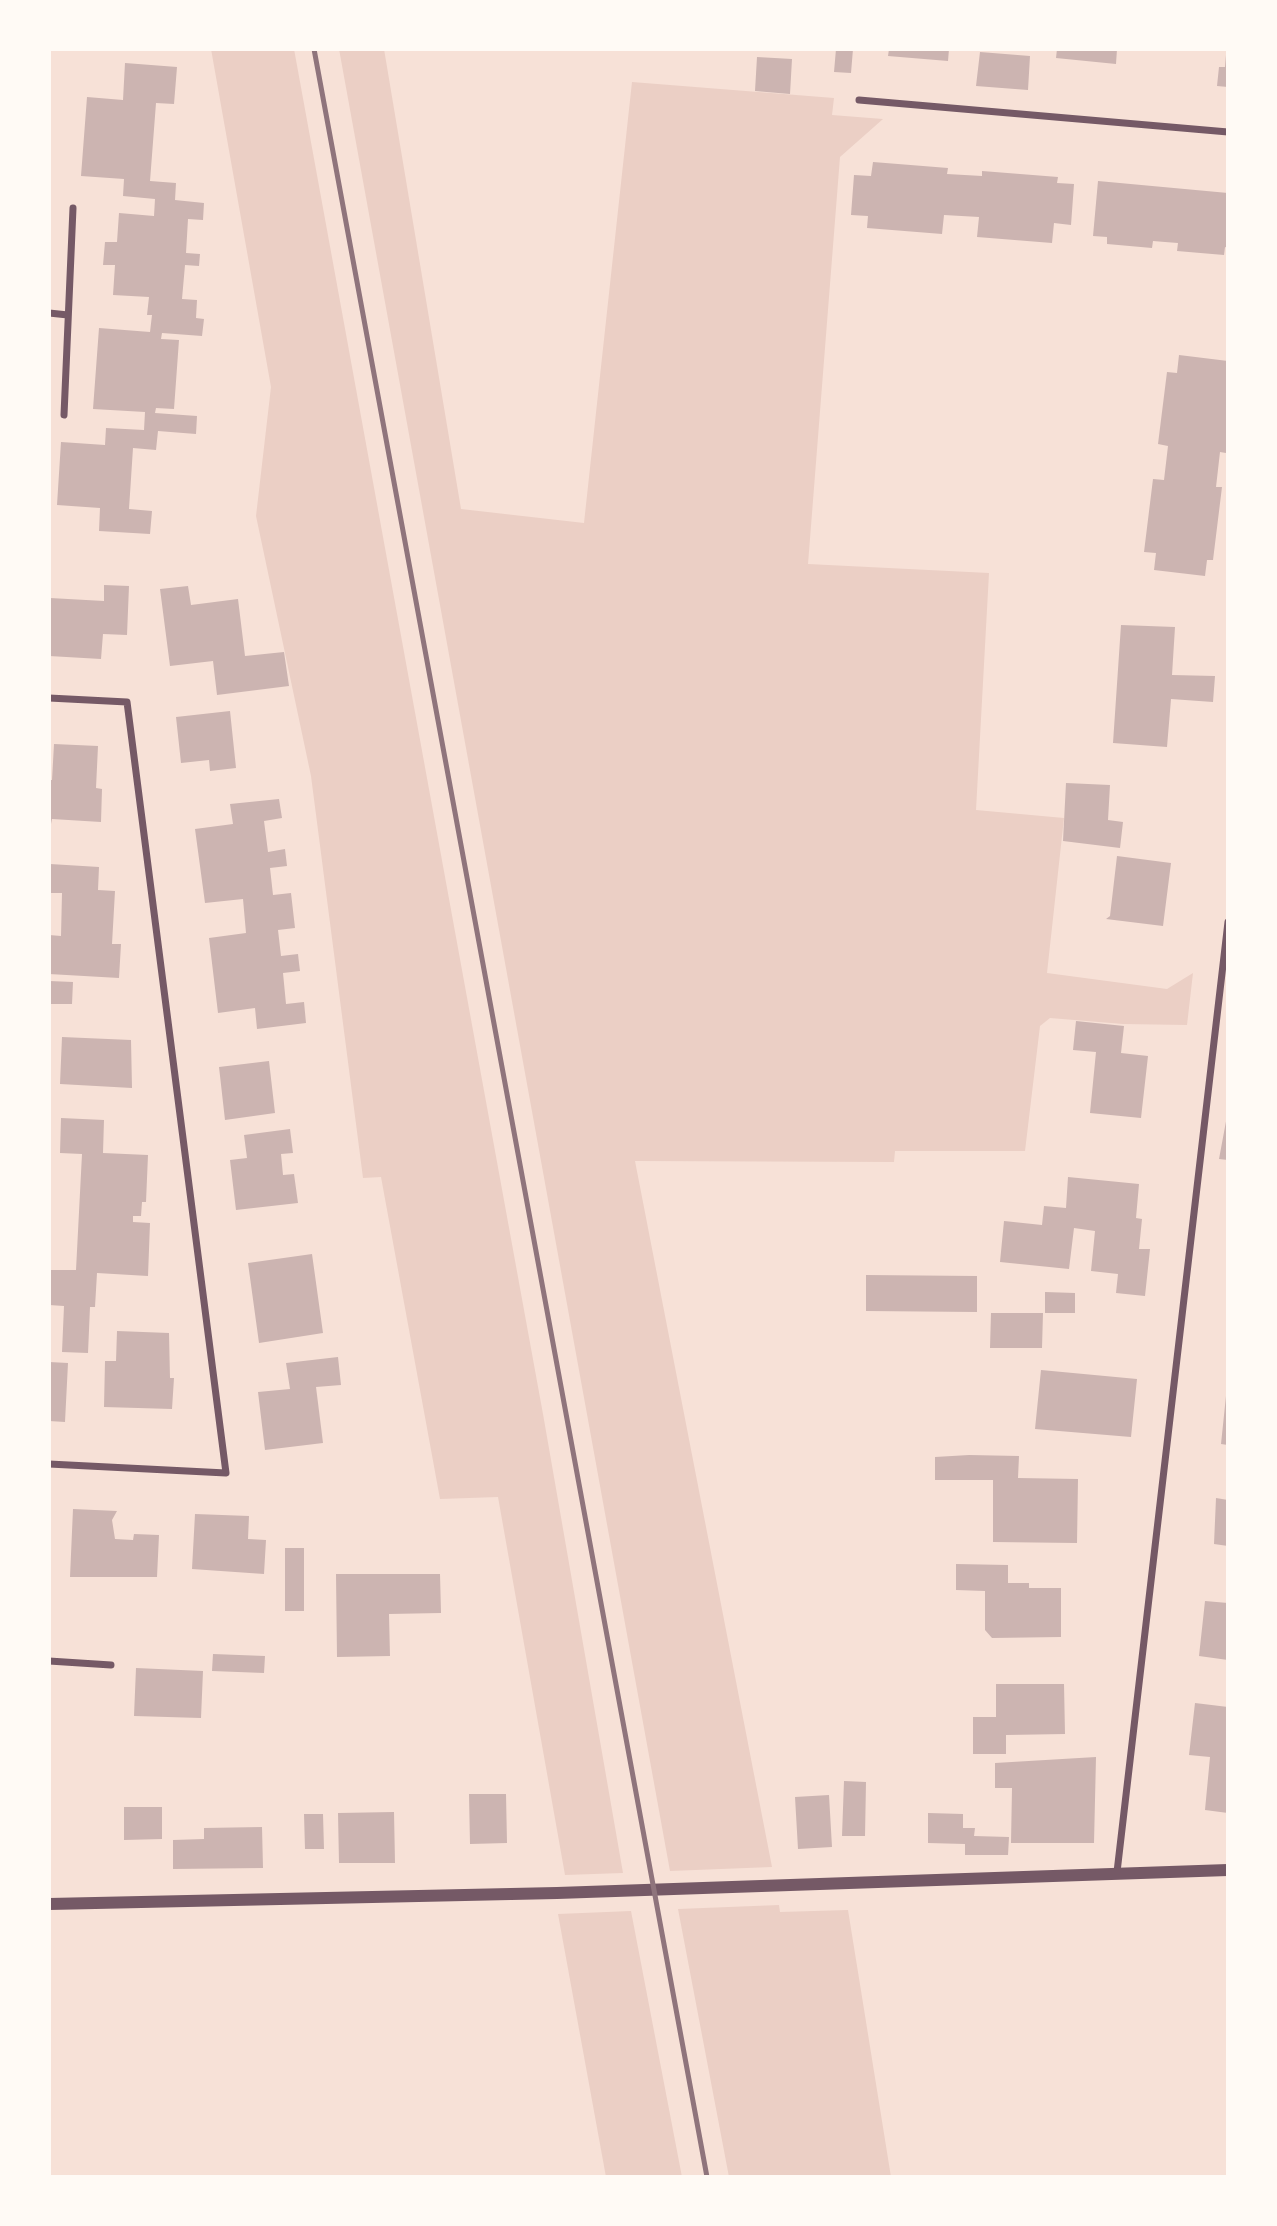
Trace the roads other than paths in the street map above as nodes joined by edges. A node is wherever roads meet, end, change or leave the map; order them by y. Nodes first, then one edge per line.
1 (859, 100) dead end
2 (1228, 132) edge
3 (73, 208) dead end
4 (49, 313) edge
5 (68, 315) junction
6 (64, 415) dead end
7 (49, 698) edge
8 (1228, 922) edge
9 (49, 1464) edge
10 (49, 1661) edge
11 (111, 1665) dead end
12 (1228, 1870) edge
13 (1117, 1872) junction
14 (49, 1904) edge

1 - 2 street
3 - 5 street
4 - 5 street
5 - 6 street
7 - 9 street
8 - 13 street
10 - 11 street
12 - 13 street
13 - 14 street

